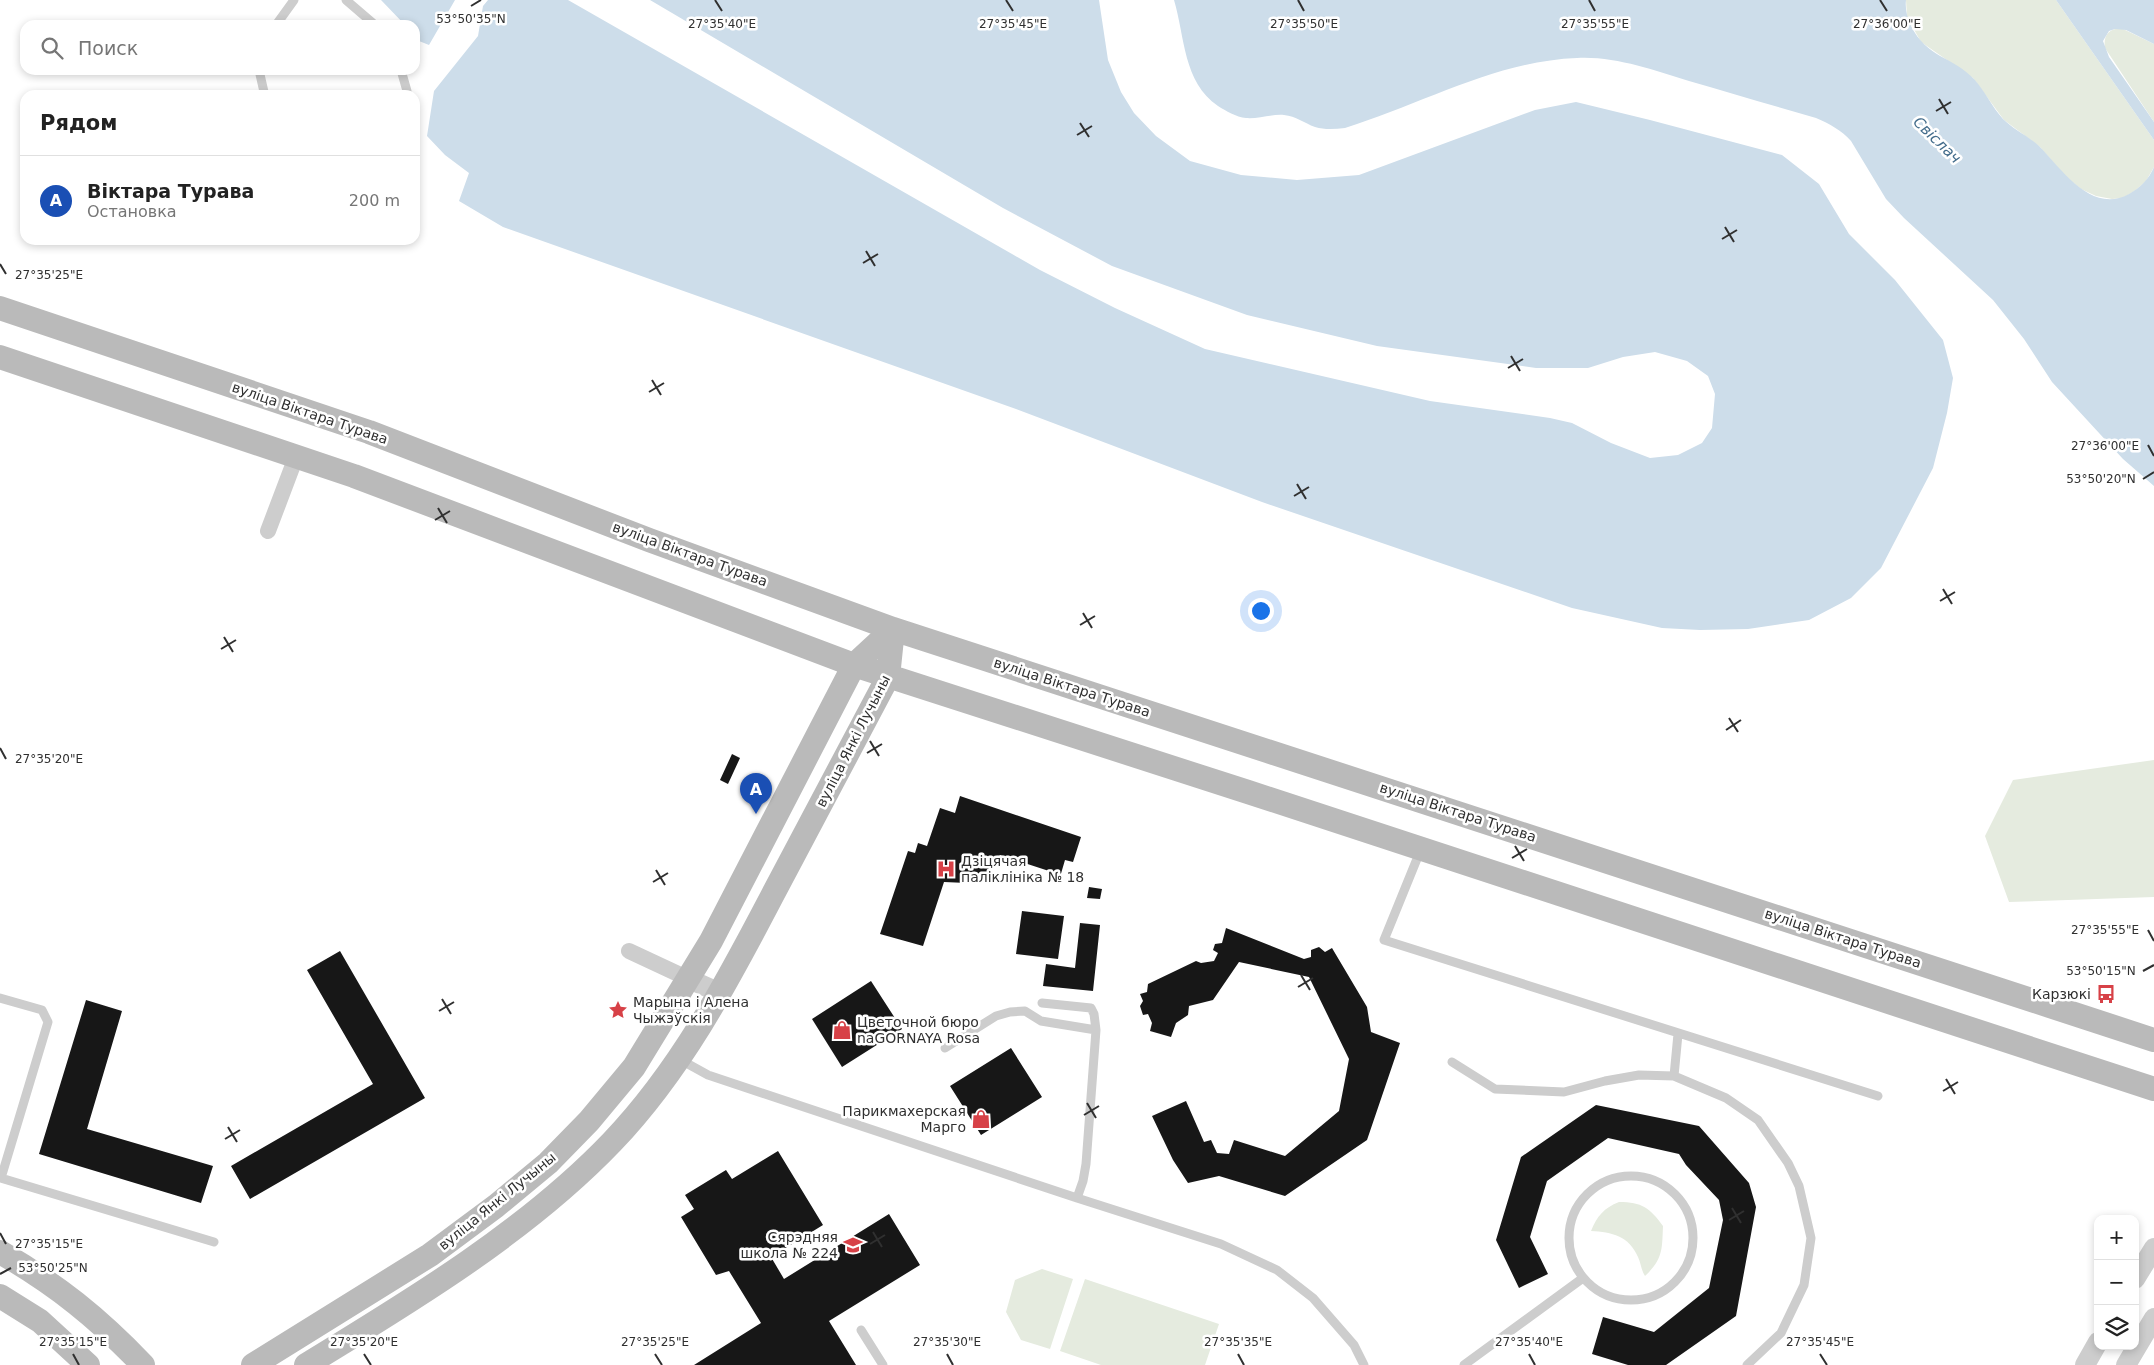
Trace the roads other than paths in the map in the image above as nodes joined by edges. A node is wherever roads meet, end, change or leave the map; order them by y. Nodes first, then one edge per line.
1 (294, 0) edge
2 (346, 0) edge
3 (280, 20) edge
4 (370, 20) edge
5 (259, 75) edge
6 (402, 75) edge
7 (263, 90) edge
8 (407, 90) edge
9 (0, 308) edge
10 (0, 357) edge
11 (296, 457) junction
12 (268, 531) dead end
13 (893, 629) junction
14 (854, 665) junction
15 (888, 676) junction
16 (1421, 849) junction
17 (629, 951) dead end
18 (689, 979) junction
19 (720, 993) junction
20 (0, 998) edge
21 (1042, 1003) dead end
22 (1096, 1030) junction
23 (1678, 1034) junction
24 (2154, 1040) edge
25 (944, 1048) dead end
26 (679, 1059) junction
27 (1452, 1062) dead end
28 (1674, 1076) junction
29 (2154, 1089) edge
30 (1878, 1096) dead end
31 (1077, 1198) junction
32 (214, 1242) dead end
33 (2154, 1248) edge
34 (0, 1252) edge
35 (2139, 1272) edge
36 (1583, 1278) junction
37 (0, 1296) edge
38 (2154, 1318) edge
39 (861, 1330) dead end
40 (2094, 1349) edge
41 (88, 1365) edge
42 (143, 1365) edge
43 (253, 1365) edge
44 (306, 1365) edge
45 (883, 1365) edge
46 (1364, 1365) edge
47 (1464, 1365) edge
48 (1747, 1365) edge
49 (2085, 1365) edge
50 (2126, 1365) edge

1 - 3 lane
2 - 4 lane
5 - 7 lane
6 - 8 lane
9 - 13 main road, вуліца Віктара Турава
10 - 11 main road
11 - 12 street
11 - 14 main road
13 - 14 main road, вуліца Янкі Лучыны
13 - 15 main road, вуліца Янкі Лучыны
13 - 24 main road, вуліца Віктара Турава
14 - 15 main road
14 - 18 main road, вуліца Янкі Лучыны
15 - 16 main road
15 - 19 main road, вуліца Янкі Лучыны
16 - 23 lane
16 - 29 main road
17 - 18 street
18 - 19 street
18 - 43 main road, вуліца Янкі Лучыны
19 - 26 main road, вуліца Янкі Лучыны
20 - 32 lane
21 - 22 lane
22 - 25 lane
22 - 31 lane
23 - 28 lane
23 - 30 lane
26 - 31 lane
26 - 44 main road, вуліца Янкі Лучыны
27 - 28 lane
28 - 48 lane
31 - 46 lane
33 - 35 street
34 - 42 main road
36 - 36 lane
36 - 47 lane
37 - 41 main road
38 - 50 street
39 - 45 lane
40 - 49 street

